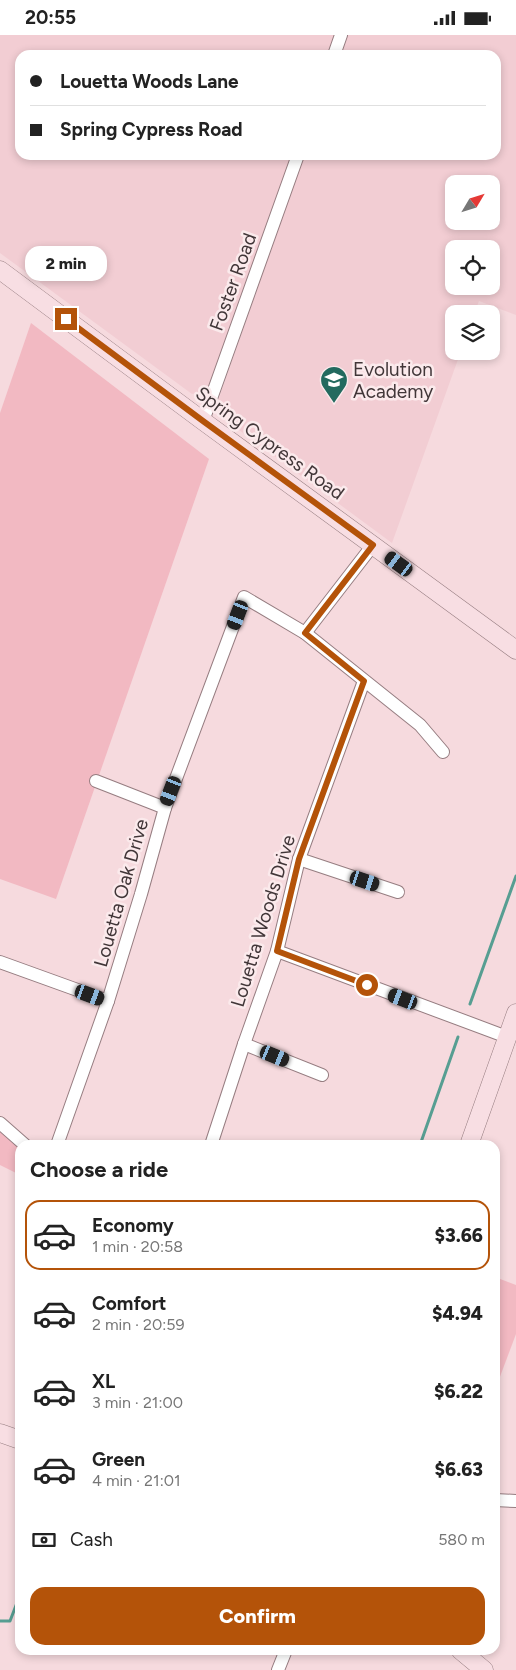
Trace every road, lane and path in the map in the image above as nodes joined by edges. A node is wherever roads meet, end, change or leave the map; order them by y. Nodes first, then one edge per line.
1 (341, 35) edge
2 (336, 50) edge
3 (296, 160) edge
4 (0, 270) edge
5 (203, 421) junction
6 (373, 545) junction
7 (305, 633) junction
8 (516, 649) edge
9 (364, 681) junction
10 (443, 752) dead end
11 (96, 781) dead end
12 (165, 808) junction
13 (299, 859) junction
14 (398, 892) dead end
15 (277, 951) junction
16 (0, 962) edge
17 (108, 1001) junction
18 (516, 1013) edge
19 (507, 1037) junction
20 (244, 1044) junction
21 (322, 1075) dead end
22 (0, 1123) edge
23 (19, 1140) edge
24 (59, 1140) edge
25 (213, 1140) edge
26 (471, 1140) edge
27 (0, 1433) edge
28 (15, 1438) edge
29 (500, 1500) edge
30 (516, 1501) edge
31 (284, 1655) edge
32 (466, 1655) edge
33 (278, 1670) edge
34 (484, 1670) edge

1 - 2 street
3 - 5 street, Foster Road
4 - 5 main road, Spring Cypress Road
5 - 6 main road, Spring Cypress Road
6 - 7 street
6 - 8 main road, Spring Cypress Road
7 - 9 street
7 - 12 street, Louetta Oak Drive
9 - 10 street
9 - 13 street, Louetta Woods Drive
11 - 12 street
12 - 17 street, Louetta Oak Drive
13 - 14 street
13 - 15 street, Louetta Woods Drive
15 - 19 street
15 - 20 street, Louetta Woods Drive
16 - 17 street
17 - 24 street, Louetta Oak Drive
18 - 19 main road
19 - 26 main road
20 - 21 street
20 - 25 street, Louetta Woods Drive
22 - 23 street
27 - 28 main road
29 - 30 street
31 - 33 street
32 - 34 main road

